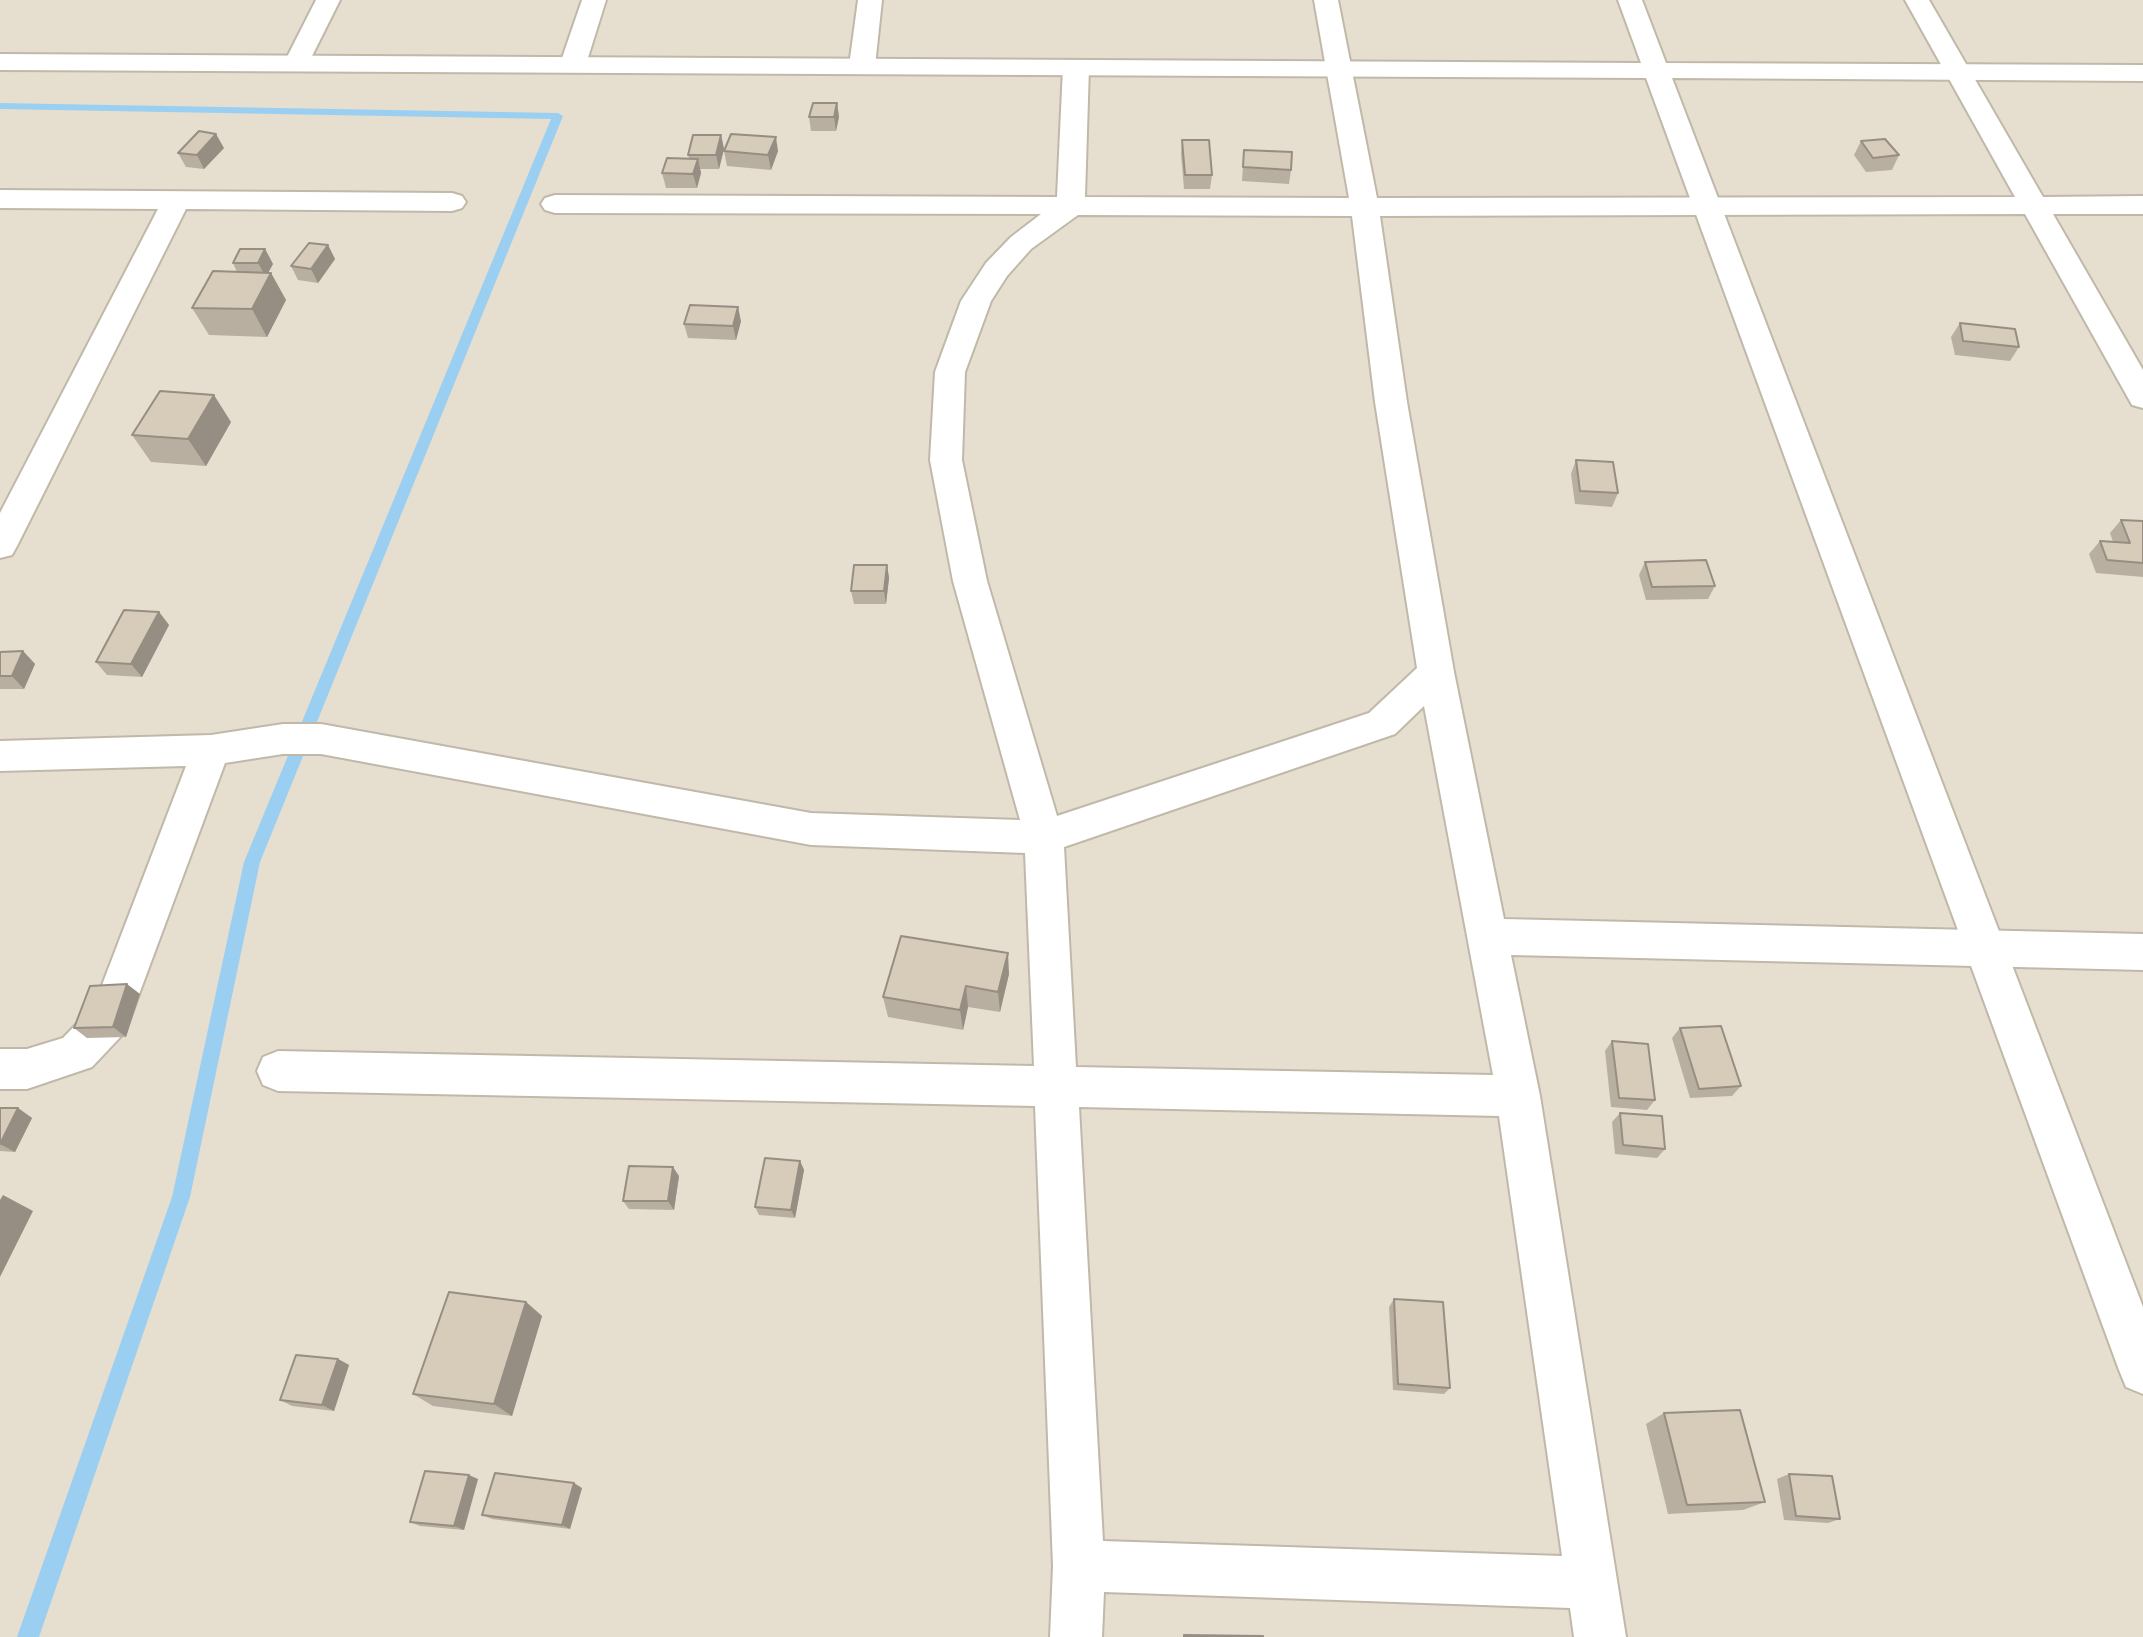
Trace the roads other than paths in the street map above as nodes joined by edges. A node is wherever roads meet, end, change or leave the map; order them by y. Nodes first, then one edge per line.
1 (328, 0) edge
2 (594, 0) edge
3 (870, 0) edge
4 (1326, 0) edge
5 (1630, 0) edge
6 (1917, 0) edge
7 (0, 62) edge
8 (297, 63) junction
9 (573, 64) junction
10 (862, 66) junction
11 (1076, 67) junction
12 (1339, 68) junction
13 (1656, 70) junction
14 (1958, 72) junction
15 (2143, 73) edge
16 (0, 199) edge
17 (176, 200) junction
18 (452, 202) dead end
19 (555, 204) dead end
20 (1703, 204) junction
21 (2034, 205) junction
22 (2143, 205) edge
23 (1071, 206) junction
24 (1365, 207) junction
25 (2143, 397) edge
26 (0, 547) edge
27 (1437, 672) junction
28 (211, 750) junction
29 (0, 756) edge
30 (1044, 837) junction
31 (1488, 937) junction
32 (1986, 949) junction
33 (2143, 952) edge
34 (0, 1069) edge
35 (278, 1071) dead end
36 (1057, 1085) junction
37 (1518, 1096) junction
38 (2143, 1370) edge
39 (1079, 1566) junction
40 (1590, 1583) junction
41 (1076, 1637) edge
42 (1600, 1637) edge

1 - 8 street
2 - 9 street
3 - 10 street
4 - 12 street
5 - 13 street
6 - 14 street
7 - 8 street
8 - 9 street
9 - 10 street
10 - 11 street
11 - 12 street
11 - 23 street
12 - 13 street
12 - 24 street
13 - 14 street
13 - 20 street
14 - 15 street
14 - 21 street
16 - 17 street
17 - 18 street
17 - 26 street
19 - 23 street
20 - 21 street
20 - 24 street
20 - 32 street
21 - 22 street
21 - 25 street
23 - 24 street
23 - 30 street
24 - 27 street
27 - 30 street
27 - 31 street
28 - 29 street
28 - 30 street
28 - 34 street
30 - 36 street
31 - 32 street
31 - 37 street
32 - 33 street
32 - 38 street
35 - 36 street
36 - 37 street
36 - 39 street
37 - 40 street
39 - 40 street
39 - 41 street
40 - 42 street

